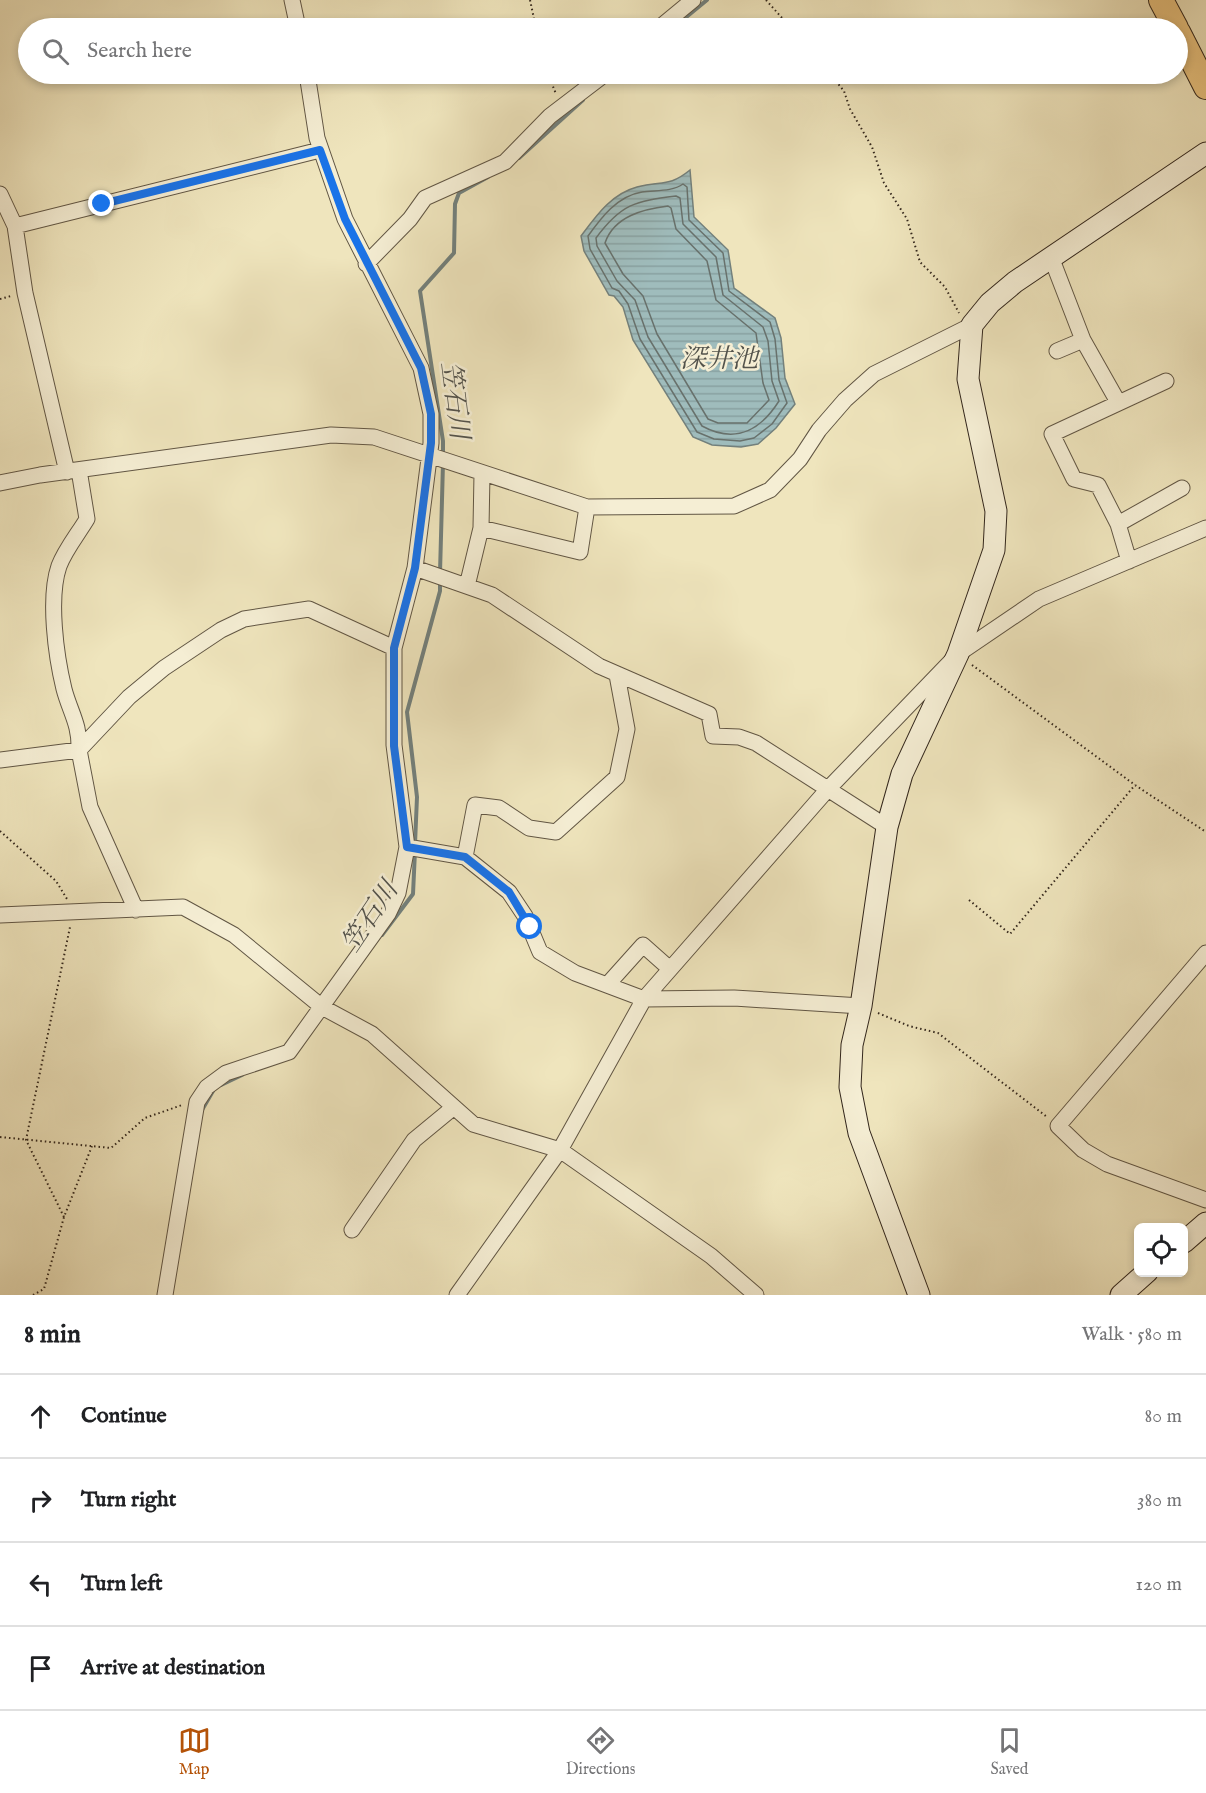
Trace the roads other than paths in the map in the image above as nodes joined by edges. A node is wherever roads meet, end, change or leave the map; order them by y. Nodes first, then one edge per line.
1 (292, 0) edge
2 (693, 0) edge
3 (1161, 0) edge
4 (296, 18) edge
5 (671, 18) edge
6 (1171, 18) edge
7 (1188, 52) edge
8 (309, 84) edge
9 (592, 84) edge
10 (1206, 87) edge
11 (320, 150) junction
12 (1206, 153) edge
13 (0, 194) edge
14 (15, 226) junction
15 (1051, 257) junction
16 (366, 264) junction
17 (972, 325) junction
18 (1083, 340) junction
19 (1057, 351) dead end
20 (1166, 381) dead end
21 (1118, 402) junction
22 (430, 457) junction
23 (73, 471) junction
24 (482, 474) junction
25 (0, 483) edge
26 (1182, 488) dead end
27 (587, 507) junction
28 (1118, 524) junction
29 (481, 528) junction
30 (1206, 528) edge
31 (1129, 561) junction
32 (415, 568) junction
33 (467, 586) junction
34 (394, 648) junction
35 (958, 654) junction
36 (617, 675) junction
37 (79, 750) junction
38 (0, 760) edge
39 (828, 789) junction
40 (887, 827) junction
41 (407, 847) junction
42 (465, 857) junction
43 (136, 910) junction
44 (0, 915) edge
45 (1206, 954) edge
46 (670, 969) junction
47 (608, 984) junction
48 (644, 999) junction
49 (861, 1006) junction
50 (322, 1007) junction
51 (454, 1107) junction
52 (560, 1150) junction
53 (1206, 1200) edge
54 (1206, 1223) edge
55 (352, 1230) dead end
56 (1188, 1239) edge
57 (1142, 1277) edge
58 (165, 1295) edge
59 (457, 1295) edge
60 (756, 1295) edge
61 (919, 1295) edge
62 (1120, 1295) edge

1 - 4 street
2 - 5 street
3 - 6 main road
7 - 10 main road
8 - 11 street
9 - 16 street
11 - 14 street
11 - 16 street
12 - 15 street
13 - 14 street
14 - 23 street
15 - 17 street
15 - 18 street
16 - 22 street
17 - 27 street
17 - 35 street
18 - 19 street
18 - 21 street
20 - 21 street
21 - 28 street
22 - 23 street
22 - 24 street
22 - 32 street
23 - 25 street
23 - 37 street
24 - 27 street
24 - 29 street
26 - 28 street
27 - 29 street
28 - 31 street
29 - 33 street
30 - 31 street
31 - 35 street
32 - 33 street
32 - 34 street
33 - 36 street
34 - 37 street
34 - 41 street
35 - 39 street
35 - 40 street
36 - 39 street
36 - 42 street
37 - 38 street
37 - 43 street
39 - 40 street
39 - 46 street
40 - 49 street
41 - 42 street
41 - 50 street
42 - 47 street
43 - 44 street
43 - 50 street
45 - 53 street
46 - 47 street
46 - 48 street
47 - 48 street
48 - 49 street
48 - 52 street
49 - 61 street
50 - 51 street
50 - 58 street
51 - 52 street
51 - 55 street
52 - 59 street
52 - 60 street
54 - 56 street
57 - 62 street

